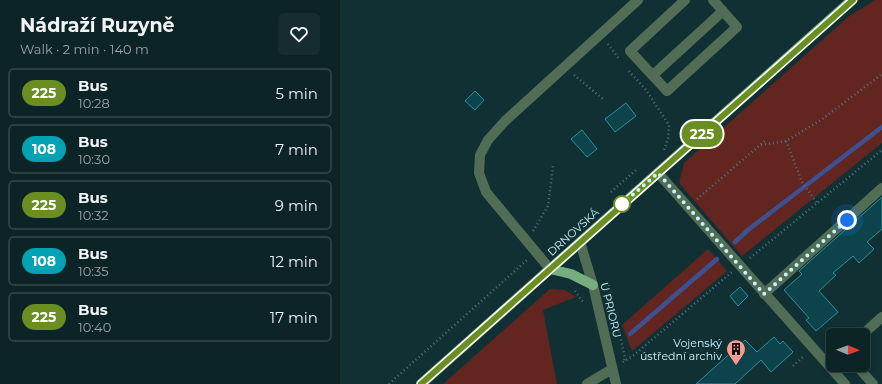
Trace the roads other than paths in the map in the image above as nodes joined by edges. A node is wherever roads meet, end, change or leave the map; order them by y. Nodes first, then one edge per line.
1 (638, 0) edge
2 (685, 0) edge
3 (713, 0) edge
4 (851, 1) edge
5 (723, 11) junction
6 (653, 75) junction
7 (658, 173) junction
8 (882, 188) edge
9 (580, 242) junction
10 (550, 269) junction
11 (593, 285) junction
12 (764, 294) junction
13 (880, 323) edge
14 (870, 330) edge
15 (612, 369) junction
16 (862, 372) edge
17 (421, 384) edge
18 (587, 384) edge
19 (616, 384) edge
20 (845, 384) edge
21 (873, 384) edge

1 - 10 street
2 - 6 street
3 - 5 street
4 - 7 main road, DRNOVSKÁ
5 - 6 street
5 - 6 street
7 - 9 main road, DRNOVSKÁ
7 - 12 street
8 - 12 street
9 - 10 main road, DRNOVSKÁ
9 - 11 street, U PRIORU
10 - 11 main road
10 - 17 main road, DRNOVSKÁ
11 - 15 street, U PRIORU
12 - 20 street
13 - 14 street
15 - 18 street
15 - 19 street, U PRIORU
16 - 21 street

